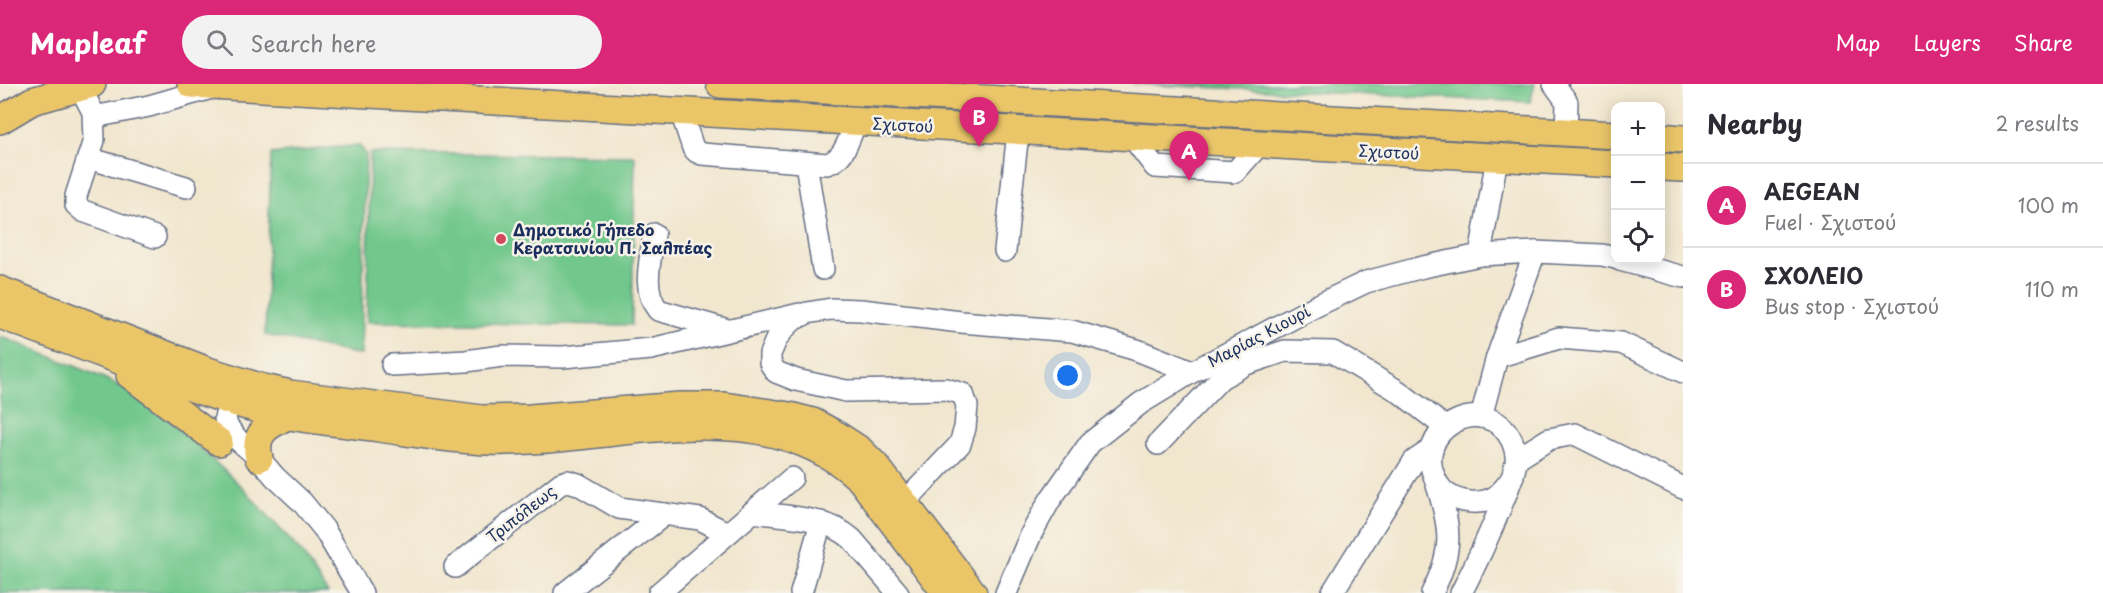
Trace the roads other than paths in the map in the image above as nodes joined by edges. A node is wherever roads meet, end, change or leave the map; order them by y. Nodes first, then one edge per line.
1 (191, 84) edge
2 (720, 84) edge
3 (1554, 84) edge
4 (86, 86) edge
5 (221, 86) junction
6 (681, 112) junction
7 (94, 117) junction
8 (0, 120) edge
9 (856, 122) junction
10 (1017, 132) junction
11 (1566, 133) junction
12 (1611, 135) edge
13 (1665, 137) edge
14 (1683, 139) edge
15 (88, 158) junction
16 (1497, 158) junction
17 (806, 163) junction
18 (1611, 164) edge
19 (186, 187) dead end
20 (654, 234) dead end
21 (155, 237) dead end
22 (1005, 251) dead end
23 (1535, 252) junction
24 (1480, 255) junction
25 (1611, 257) edge
26 (1635, 264) edge
27 (823, 269) dead end
28 (0, 274) edge
29 (1683, 277) edge
30 (0, 290) edge
31 (26, 302) junction
32 (807, 313) junction
33 (0, 315) edge
34 (729, 330) junction
35 (95, 350) junction
36 (1497, 357) junction
37 (392, 365) dead end
38 (1192, 372) junction
39 (1683, 372) edge
40 (201, 392) junction
41 (230, 401) junction
42 (287, 416) junction
43 (1481, 417) junction
44 (1445, 427) junction
45 (219, 442) junction
46 (1158, 444) dead end
47 (1432, 449) junction
48 (267, 467) junction
49 (1515, 468) junction
50 (1432, 473) junction
51 (792, 478) dead end
52 (1683, 488) edge
53 (904, 503) junction
54 (753, 513) junction
55 (665, 514) junction
56 (821, 522) junction
57 (727, 533) junction
58 (455, 567) dead end
59 (963, 592) edge
60 (362, 593) edge
61 (565, 593) edge
62 (659, 593) edge
63 (801, 593) edge
64 (898, 593) edge
65 (1006, 593) edge
66 (1332, 593) edge
67 (1432, 593) edge
68 (1461, 593) edge

1 - 5 main road, Σχιστού
2 - 11 main road, Σχιστού
3 - 11 street
4 - 7 street
4 - 8 main road
5 - 6 main road, Σχιστού
5 - 7 street
6 - 9 main road, Σχιστού
6 - 17 street
7 - 15 street
9 - 10 main road, Σχιστού
9 - 17 street
10 - 16 main road, Σχιστού
10 - 22 street
11 - 12 main road, Σχιστού
13 - 14 main road
15 - 19 street
15 - 21 street
16 - 18 main road, Σχιστού
16 - 24 street
17 - 27 street
20 - 34 street
23 - 24 street, Μαρίας Κιουρί
23 - 25 street, Μαρίας Κιουρί
23 - 36 street
24 - 38 street, Μαρίας Κιουρί
26 - 29 street
28 - 31 main road
30 - 31 main road
31 - 53 main road
32 - 34 street
32 - 38 street
32 - 53 street
33 - 35 main road
34 - 37 street
35 - 40 main road
35 - 45 main road
36 - 39 street
36 - 43 street
38 - 65 street, Μαρίας Κιουρί
40 - 41 main road
40 - 45 street
41 - 42 main road
41 - 48 street
42 - 48 main road
42 - 59 main road
43 - 44 street
43 - 49 street
44 - 46 street
44 - 47 street
45 - 48 street
47 - 50 street
47 - 66 street
48 - 60 street
49 - 50 street
49 - 52 street
49 - 68 street
50 - 67 street
51 - 54 street
53 - 59 main road
54 - 56 street
54 - 57 street
55 - 57 street, Τριπόλεως
55 - 58 street, Τριπόλεως
55 - 61 street
56 - 63 street
56 - 64 street
57 - 62 street

